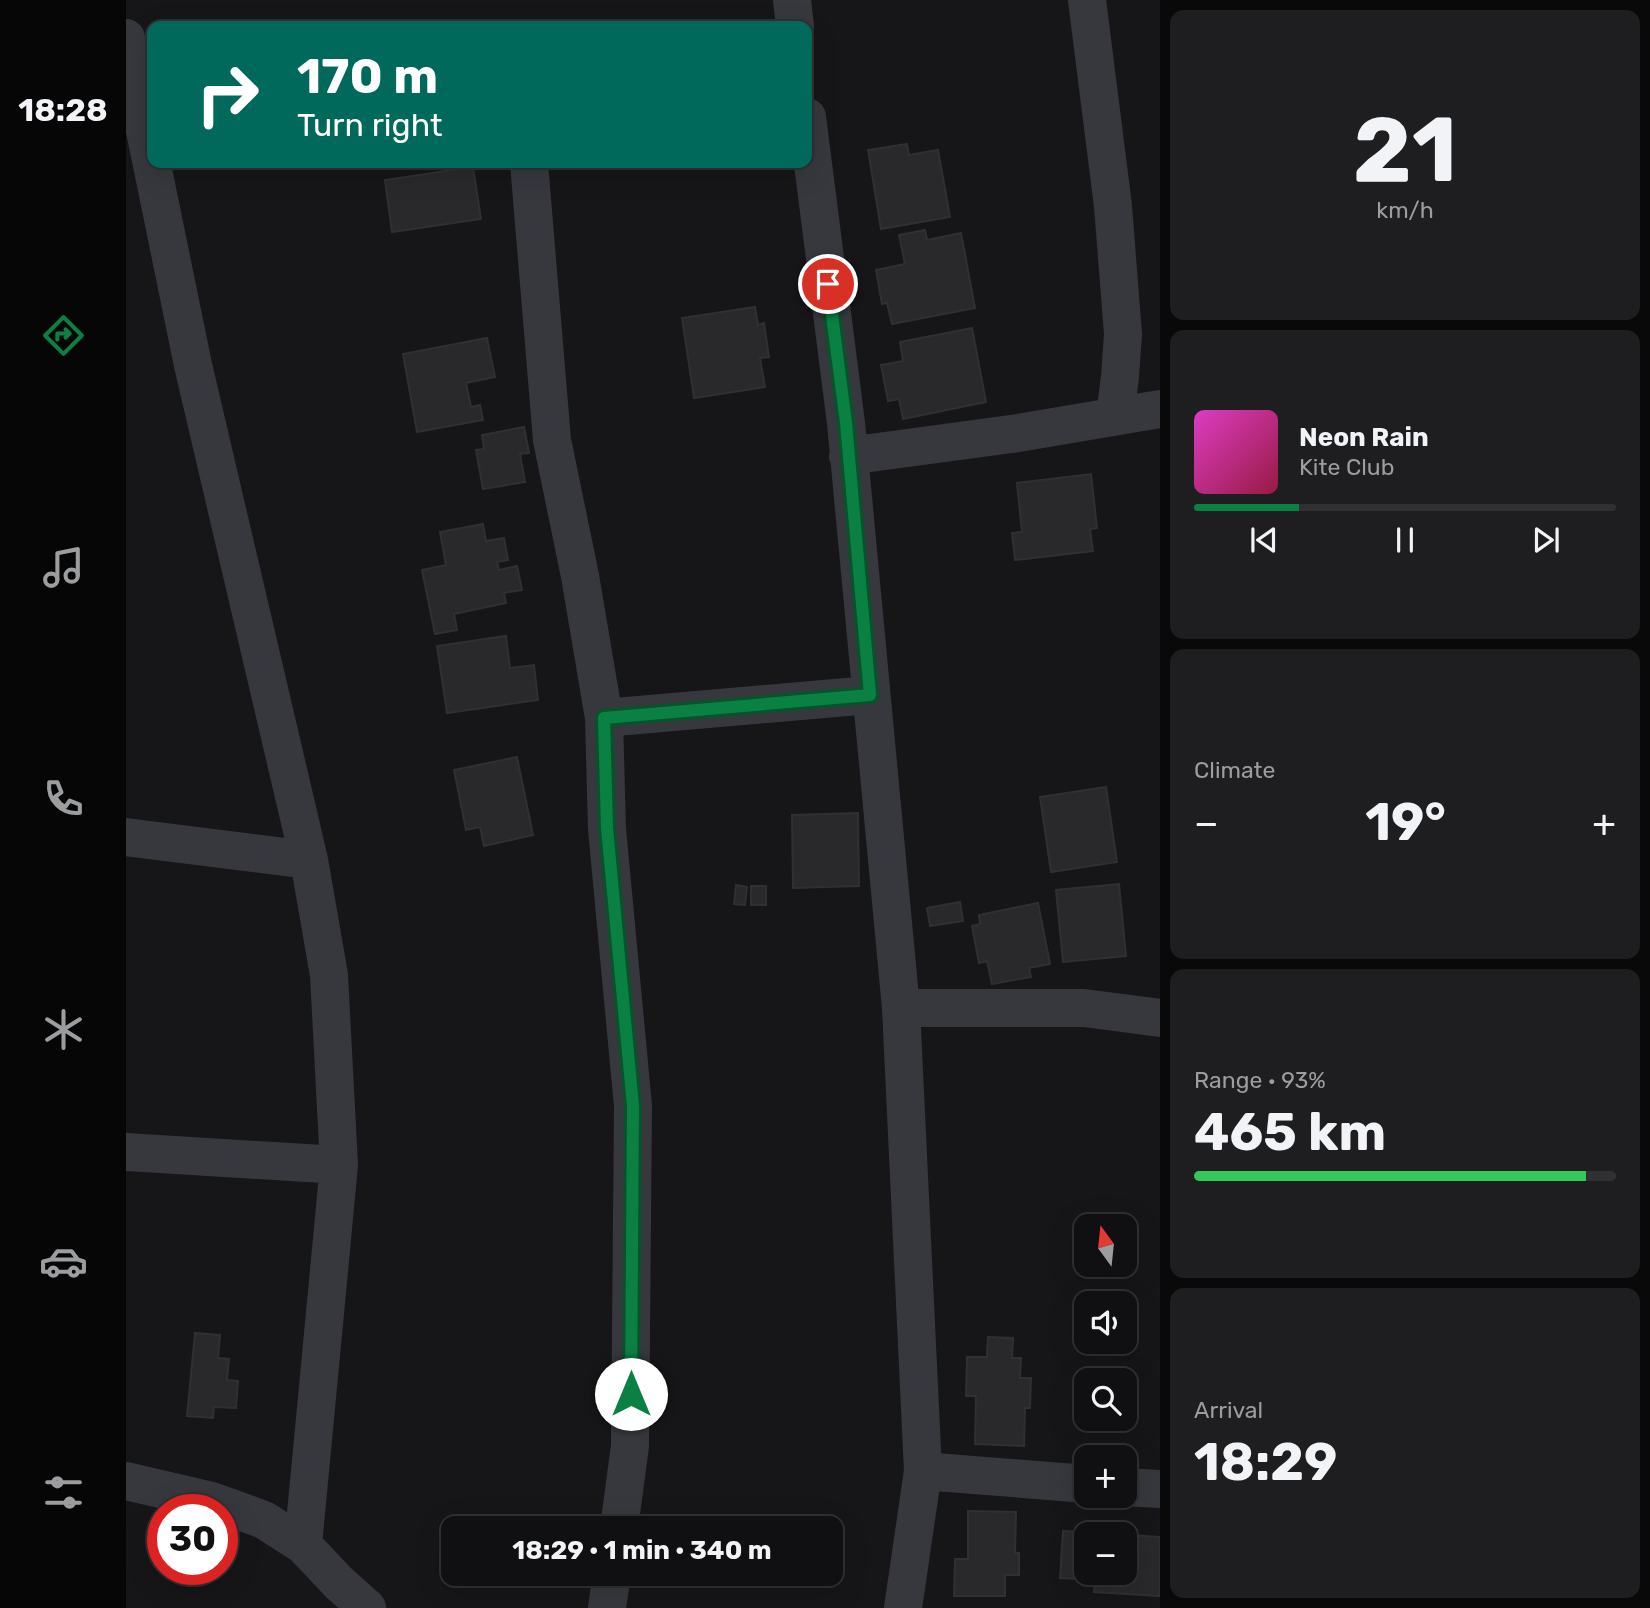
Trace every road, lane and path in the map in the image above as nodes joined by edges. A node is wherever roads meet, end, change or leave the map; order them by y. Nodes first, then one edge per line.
1 (792, 0) edge
2 (1087, 0) edge
3 (794, 21) edge
4 (127, 43) edge
5 (147, 142) edge
6 (812, 156) edge
7 (152, 168) edge
8 (529, 168) edge
9 (1160, 409) edge
10 (1115, 416) junction
11 (848, 456) junction
12 (870, 695) junction
13 (604, 718) junction
14 (126, 837) edge
15 (309, 860) junction
16 (901, 1008) junction
17 (1160, 1018) edge
18 (126, 1152) edge
19 (339, 1165) junction
20 (923, 1471) junction
21 (126, 1481) edge
22 (1074, 1483) edge
23 (1137, 1488) edge
24 (1160, 1489) edge
25 (621, 1516) edge
26 (303, 1545) junction
27 (610, 1586) edge
28 (367, 1608) edge
29 (607, 1608) edge
30 (903, 1608) edge

1 - 3 street
2 - 10 street
4 - 5 street
6 - 11 street
7 - 15 street
8 - 13 street
9 - 10 street
10 - 11 street
11 - 12 street
12 - 13 street
12 - 16 street
13 - 25 street
14 - 15 street
15 - 19 street
16 - 17 street
16 - 20 street
18 - 19 street
19 - 26 street
20 - 22 street
20 - 30 street
21 - 26 street
23 - 24 street
26 - 28 street
27 - 29 street

